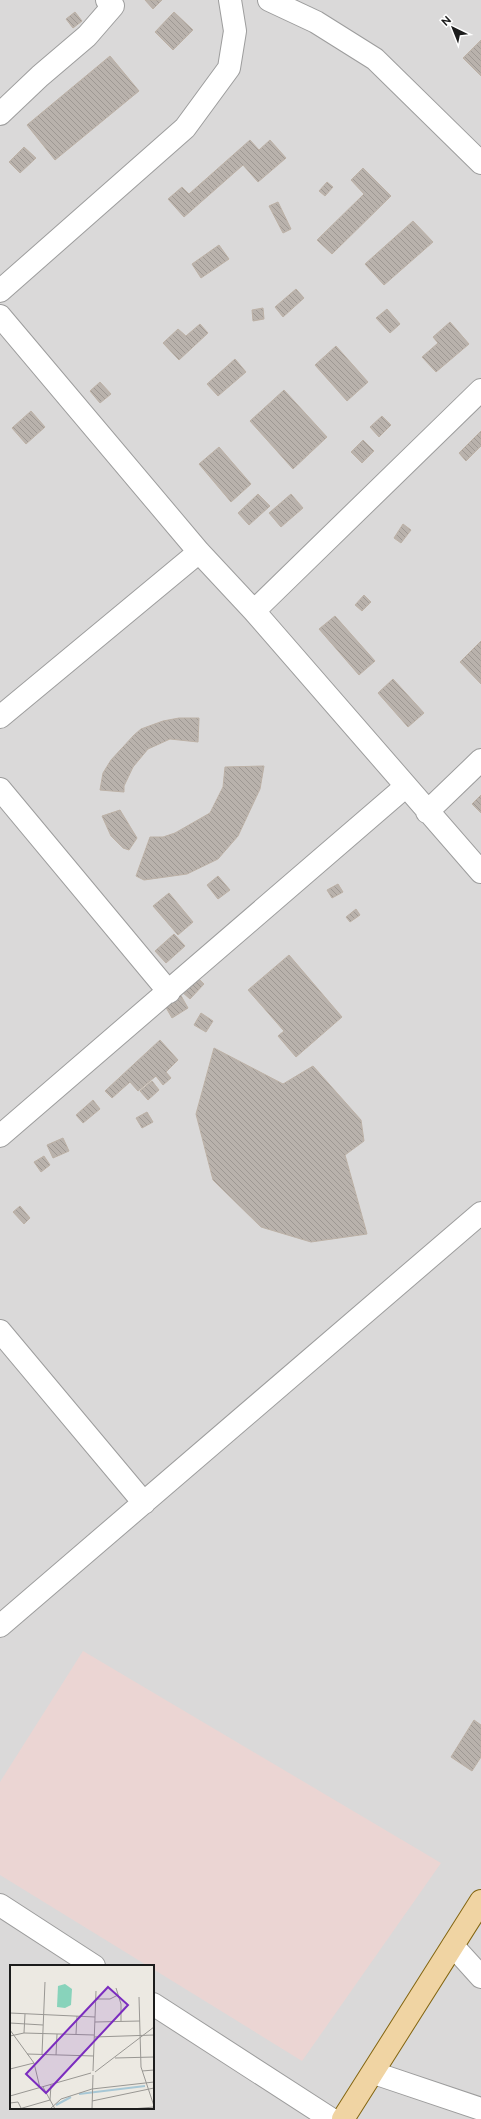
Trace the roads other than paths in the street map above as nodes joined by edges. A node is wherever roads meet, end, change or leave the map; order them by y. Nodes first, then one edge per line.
1 (107, 0) edge
2 (230, 0) edge
3 (274, 1) edge
4 (0, 114) edge
5 (481, 163) edge
6 (0, 290) edge
7 (0, 316) edge
8 (481, 390) edge
9 (199, 552) junction
10 (254, 611) junction
11 (0, 717) edge
12 (481, 760) edge
13 (405, 787) junction
14 (0, 790) edge
15 (428, 812) junction
16 (481, 872) edge
17 (169, 992) junction
18 (0, 1136) edge
19 (481, 1214) edge
20 (0, 1331) edge
21 (144, 1503) junction
22 (0, 1626) edge
23 (481, 1901) edge
24 (0, 1905) edge
25 (453, 1946) junction
26 (92, 1965) edge
27 (481, 1977) edge
28 (154, 2005) edge
29 (374, 2073) junction
30 (481, 2109) edge
31 (331, 2119) edge
32 (343, 2119) edge

1 - 4 street
2 - 6 street
3 - 5 street
7 - 9 street
8 - 10 street
9 - 10 street
9 - 11 street
10 - 13 street
12 - 15 street
13 - 15 street
13 - 17 street
14 - 17 street
15 - 16 street
17 - 18 street
19 - 21 street
20 - 21 street
21 - 22 street
23 - 25 main road
24 - 26 street
25 - 27 street
25 - 29 main road
28 - 31 street
29 - 30 street
29 - 32 main road

